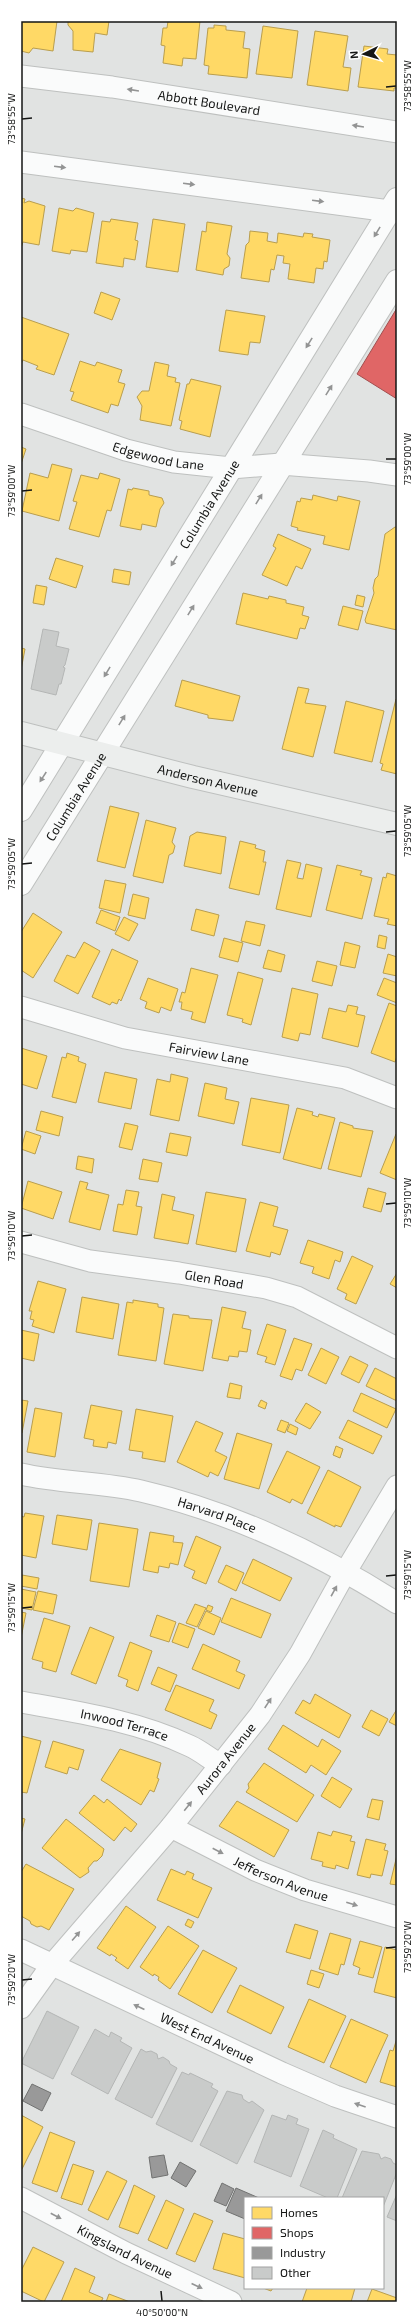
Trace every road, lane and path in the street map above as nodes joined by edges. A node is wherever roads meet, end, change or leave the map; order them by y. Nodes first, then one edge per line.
1 (21, 76) edge
2 (397, 132) edge
3 (21, 162) edge
4 (395, 207) edge
5 (397, 281) edge
6 (21, 414) edge
7 (282, 464) junction
8 (231, 468) junction
9 (397, 475) edge
10 (21, 733) edge
11 (64, 744) junction
12 (102, 754) junction
13 (21, 810) edge
14 (397, 824) edge
15 (21, 884) edge
16 (21, 1007) edge
17 (397, 1098) edge
18 (21, 1242) edge
19 (397, 1348) edge
20 (21, 1474) edge
21 (397, 1486) edge
22 (346, 1571) junction
23 (397, 1603) edge
24 (21, 1702) edge
25 (221, 1765) junction
26 (171, 1828) junction
27 (397, 1917) edge
28 (21, 1950) edge
29 (51, 1966) junction
30 (21, 2008) edge
31 (397, 2117) edge
32 (21, 2198) edge
33 (231, 2302) edge

2 -> 1 street, Abbott Boulevard
3 -> 4 street
4 -> 8 street, Columbia Avenue
7 -> 5 street, Columbia Avenue
6 - 8 street, Edgewood Lane
7 - 8 street, Edgewood Lane
7 - 9 street, Edgewood Lane
12 -> 7 street, Columbia Avenue
8 -> 11 street, Columbia Avenue
10 - 11 main road, Anderson Avenue
11 - 12 main road, Anderson Avenue
11 -> 13 street, Columbia Avenue
12 - 14 main road, Anderson Avenue
12 - 15 street, Columbia Avenue
16 - 17 street, Fairview Lane
18 - 19 street, Glen Road
20 - 22 street, Harvard Place
21 - 22 street, Aurora Avenue
22 - 23 street, Harvard Place
25 -> 22 street, Aurora Avenue
24 - 25 street, Inwood Terrace
26 -> 25 street, Aurora Avenue
26 -> 27 street, Jefferson Avenue
29 -> 26 street, Aurora Avenue
28 - 29 street, West End Avenue
29 - 30 street, Aurora Avenue
31 -> 29 street, West End Avenue
32 -> 33 street, Kingsland Avenue

